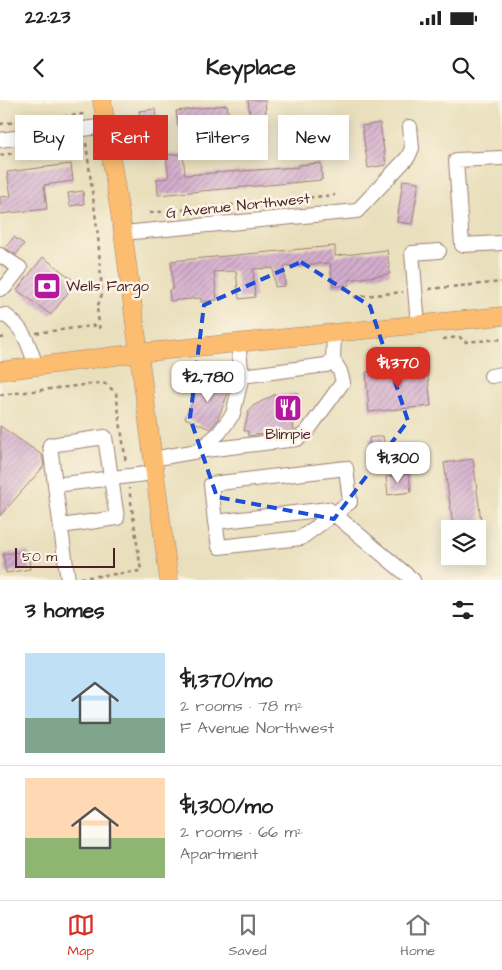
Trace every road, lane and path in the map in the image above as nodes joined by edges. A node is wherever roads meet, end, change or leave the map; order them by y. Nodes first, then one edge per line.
1 (102, 100) edge
2 (84, 114) dead end
3 (104, 115) edge
4 (0, 124) edge
5 (410, 127) dead end
6 (93, 128) edge
7 (0, 140) edge
8 (0, 155) edge
9 (502, 158) edge
10 (111, 160) edge
11 (335, 195) dead end
12 (150, 213) dead end
13 (122, 234) junction
14 (502, 243) edge
15 (440, 251) dead end
16 (0, 255) edge
17 (0, 289) edge
18 (0, 316) edge
19 (502, 316) edge
20 (418, 324) junction
21 (99, 325) junction
22 (100, 332) dead end
23 (334, 333) junction
24 (24, 335) junction
25 (0, 338) edge
26 (440, 339) dead end
27 (502, 339) edge
28 (238, 343) junction
29 (138, 353) junction
30 (333, 360) junction
31 (36, 366) junction
32 (0, 371) edge
33 (242, 376) junction
34 (198, 451) junction
35 (153, 466) junction
36 (111, 478) junction
37 (55, 485) junction
38 (331, 512) junction
39 (215, 522) junction
40 (61, 526) junction
41 (68, 580) edge
42 (169, 580) edge
43 (413, 580) edge

1 - 3 main road
2 - 4 path
5 - 13 street, G Avenue Northwest
6 - 7 street
8 - 21 path
9 - 14 street
10 - 13 main road
11 - 12 path
13 - 29 main road
15 - 20 street
16 - 17 street
18 - 24 street
19 - 20 main road
20 - 23 main road
21 - 22 path
21 - 24 path
23 - 28 main road
23 - 30 street
24 - 25 path
24 - 31 street
26 - 27 path
28 - 29 main road
28 - 33 street
29 - 31 main road
29 - 35 main road
30 - 33 street
30 - 34 street
31 - 32 main road
33 - 34 street
34 - 35 street
35 - 36 street
35 - 42 main road
36 - 37 street
36 - 37 street
36 - 40 street
37 - 40 street
38 - 39 street
38 - 39 street
38 - 39 street
38 - 43 street
40 - 41 street

